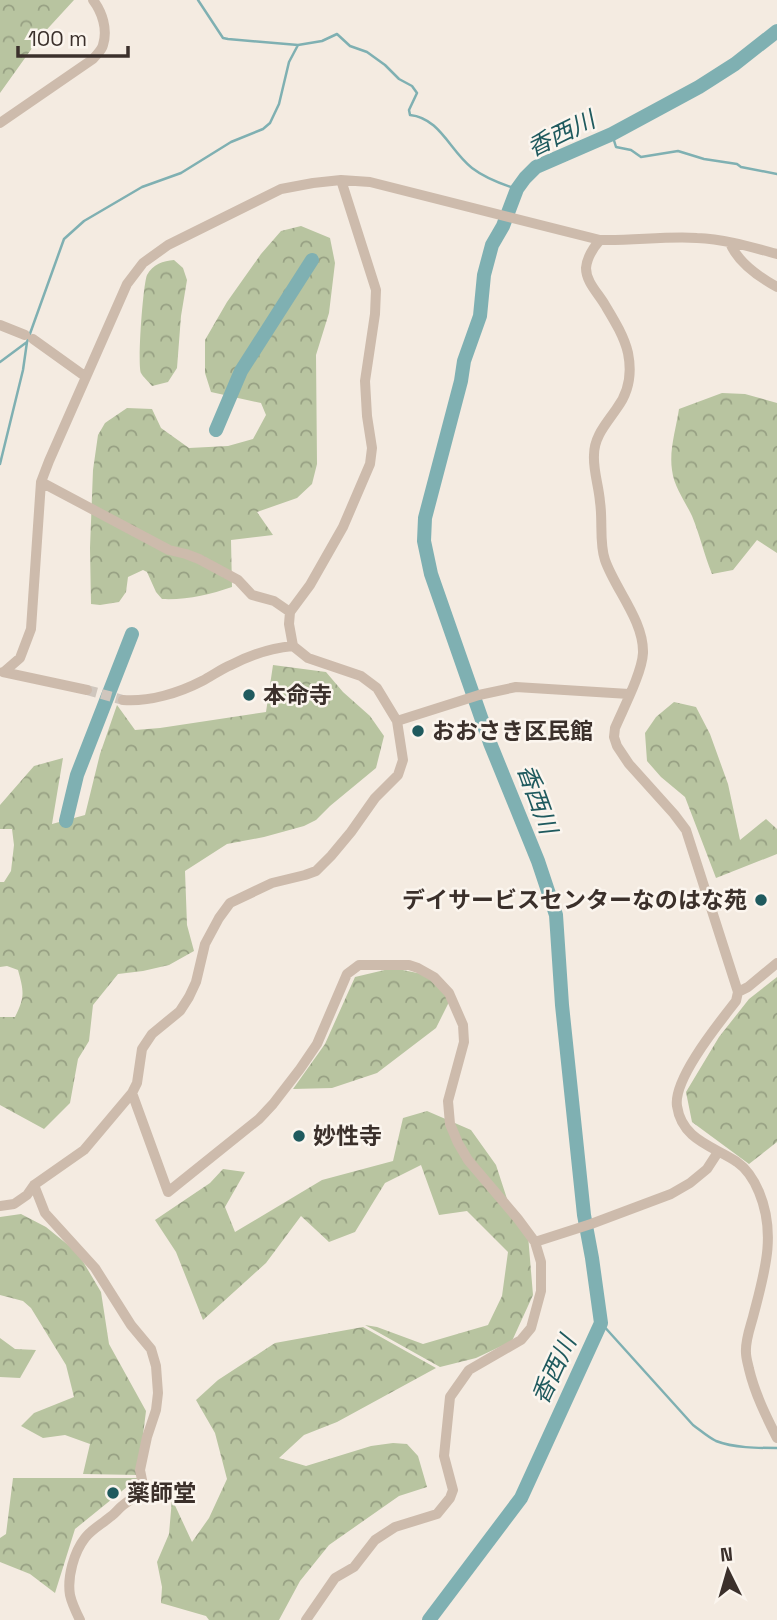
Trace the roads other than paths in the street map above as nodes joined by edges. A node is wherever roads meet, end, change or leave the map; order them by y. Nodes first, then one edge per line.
1 (93, 0) edge
2 (0, 123) edge
3 (341, 180) junction
4 (600, 240) junction
5 (730, 243) junction
6 (777, 254) edge
7 (777, 287) edge
8 (0, 325) edge
9 (86, 377) junction
10 (41, 482) junction
11 (290, 612) junction
12 (293, 646) junction
13 (2, 672) edge
14 (87, 690) tunnel mouth
15 (629, 694) junction
16 (123, 700) tunnel mouth
17 (397, 721) junction
18 (777, 963) edge
19 (738, 992) junction
20 (132, 1093) junction
21 (718, 1152) junction
22 (34, 1185) junction
23 (0, 1206) edge
24 (535, 1242) junction
25 (777, 1438) edge
26 (80, 1620) edge
27 (306, 1620) edge

1 - 2 street
3 - 4 street
3 - 9 street
3 - 11 street
4 - 5 street
4 - 15 street
5 - 6 street
5 - 7 street
8 - 9 street
9 - 10 street
10 - 11 street
10 - 13 street
11 - 12 street
12 - 16 street
12 - 17 street
13 - 14 street
15 - 17 street
15 - 19 street
17 - 20 street
18 - 19 street
19 - 21 street
20 - 22 street
20 - 24 street
21 - 24 street
21 - 25 street
22 - 23 street
22 - 26 street
24 - 27 street

